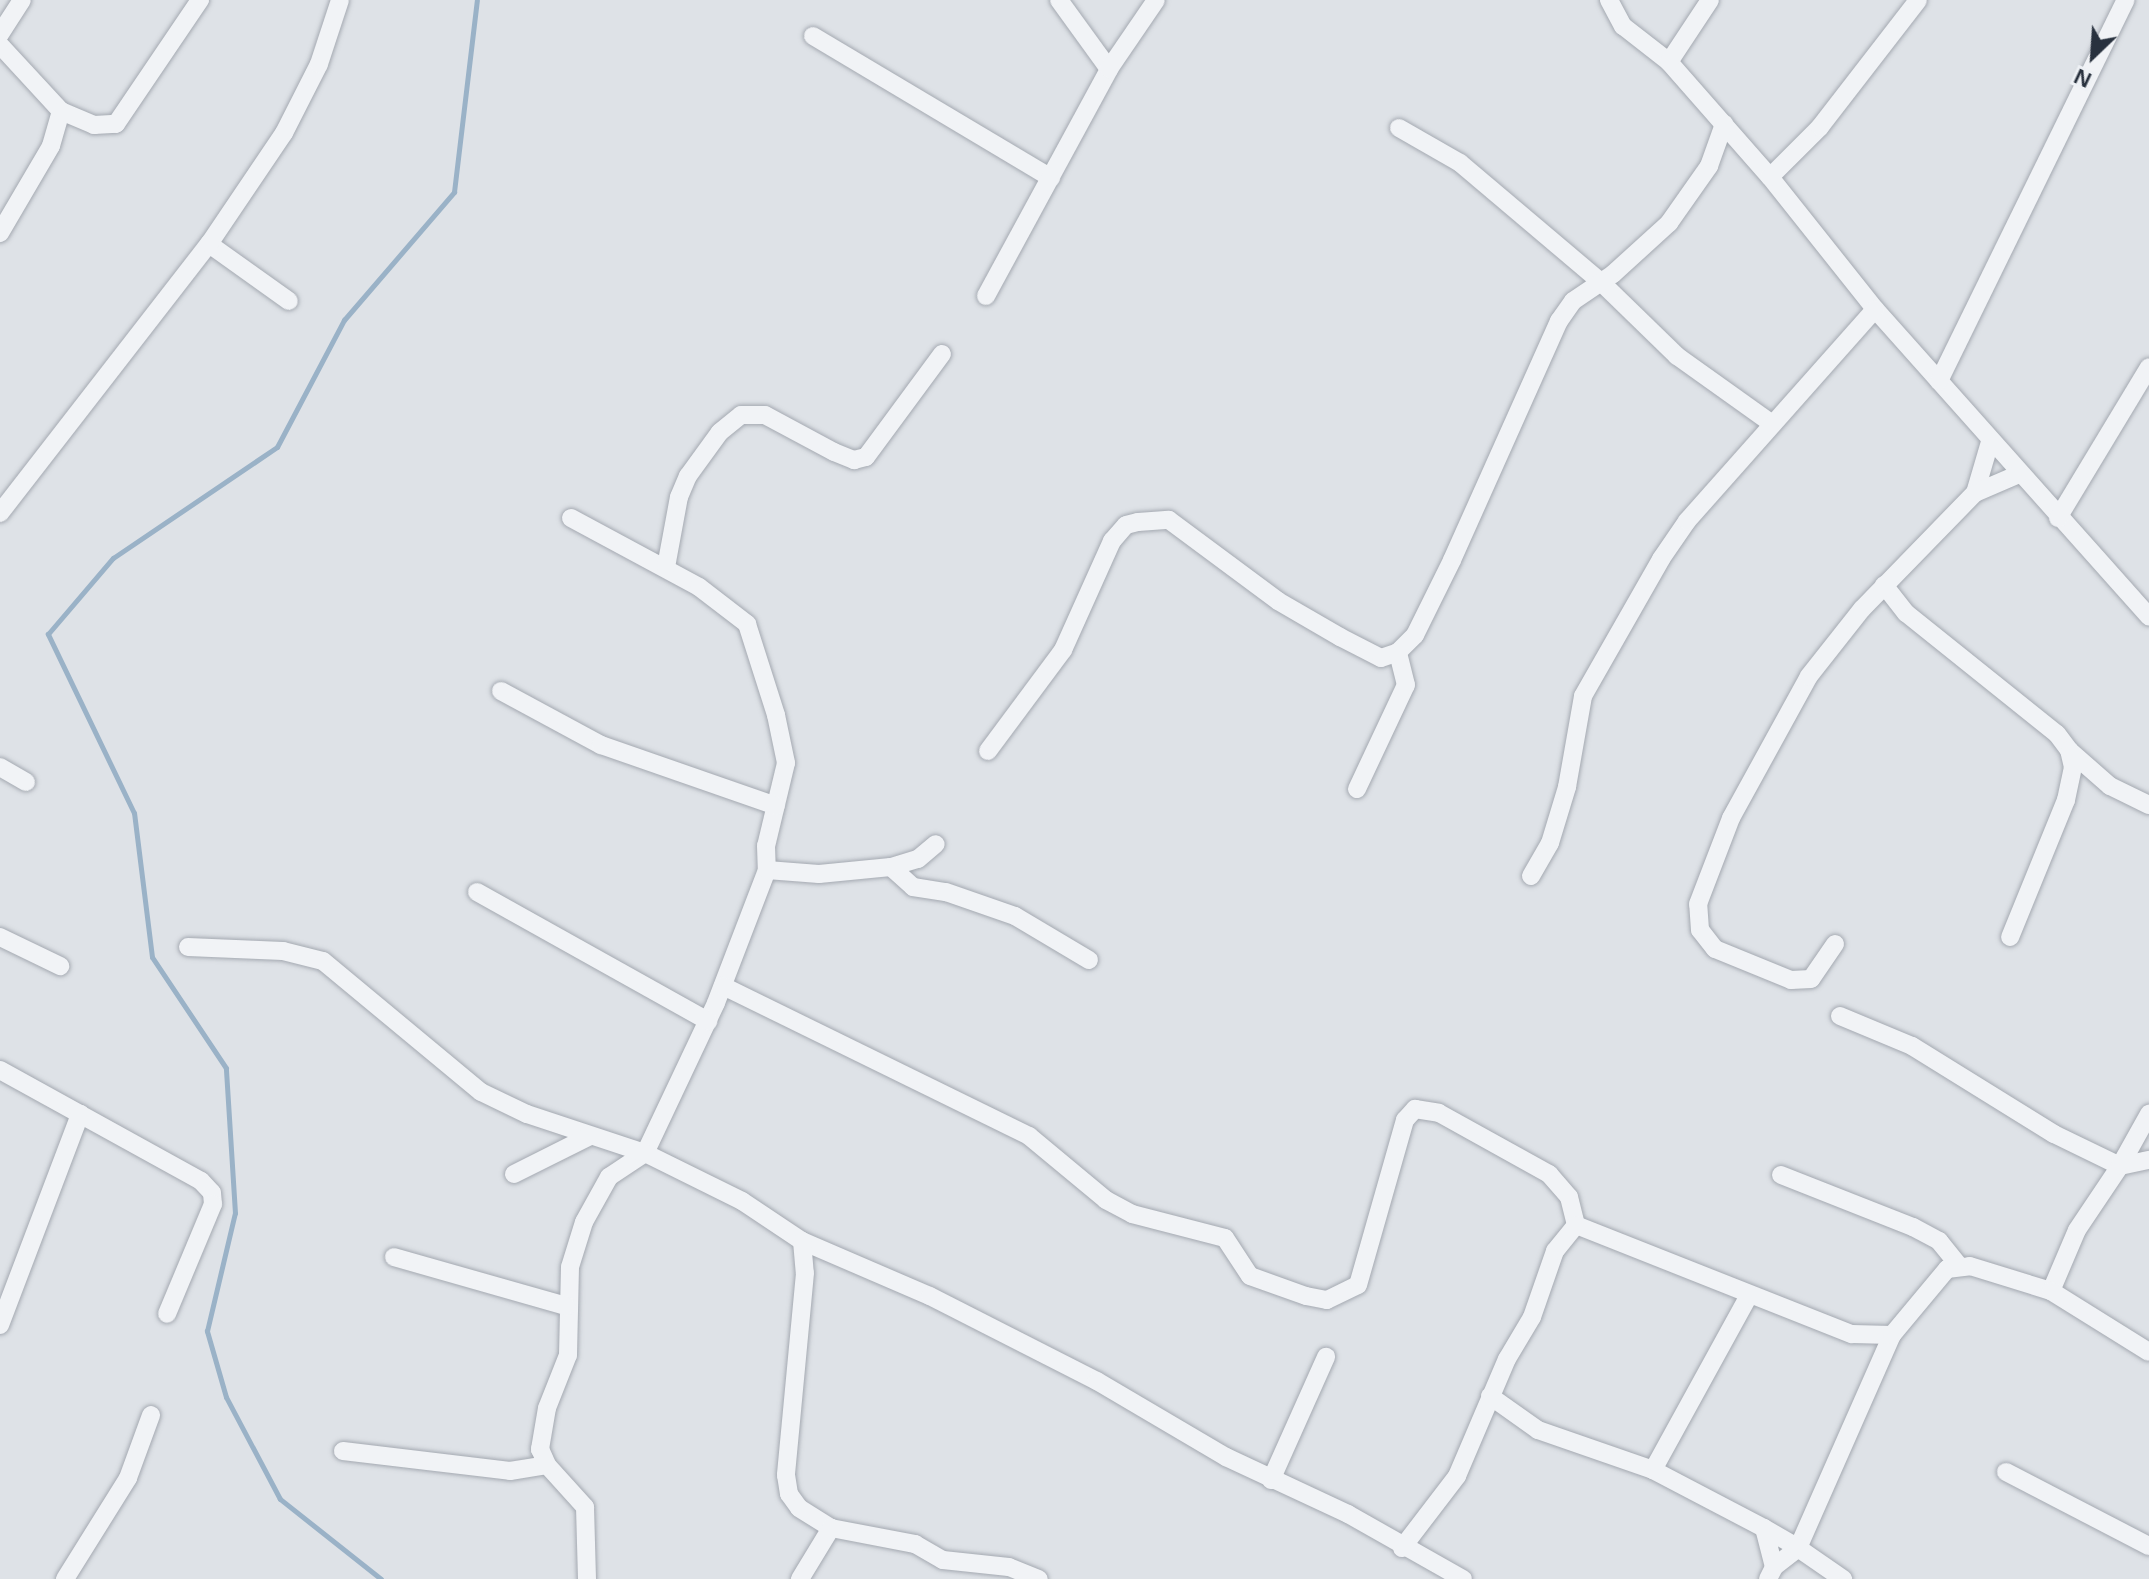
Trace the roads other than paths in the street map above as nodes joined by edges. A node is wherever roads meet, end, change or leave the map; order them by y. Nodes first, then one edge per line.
1 (22, 0) edge
2 (200, 0) edge
3 (340, 0) edge
4 (1059, 0) edge
5 (1156, 0) edge
6 (1609, 0) edge
7 (1710, 0) edge
8 (1918, 0) edge
9 (2126, 0) edge
10 (0, 34) edge
11 (813, 36) dead end
12 (0, 45) edge
13 (1669, 62) junction
14 (1109, 69) junction
15 (61, 111) junction
16 (1724, 124) junction
17 (1399, 128) dead end
18 (1770, 177) junction
19 (1051, 178) junction
20 (0, 233) edge
21 (209, 244) junction
22 (1602, 283) junction
23 (986, 296) dead end
24 (289, 301) dead end
25 (1875, 309) junction
26 (942, 354) dead end
27 (2149, 367) edge
28 (1939, 381) junction
29 (1771, 423) junction
30 (1990, 442) junction
31 (2019, 474) junction
32 (1975, 493) junction
33 (0, 513) edge
34 (571, 518) dead end
35 (2058, 518) junction
36 (666, 567) junction
37 (1884, 585) junction
38 (2149, 617) edge
39 (1398, 652) junction
40 (501, 691) dead end
41 (2069, 750) junction
42 (988, 751) dead end
43 (0, 767) edge
44 (26, 782) dead end
45 (1357, 789) dead end
46 (2149, 805) edge
47 (776, 806) junction
48 (936, 844) dead end
49 (891, 867) junction
50 (767, 870) junction
51 (1531, 876) dead end
52 (477, 892) dead end
53 (0, 937) edge
54 (2010, 937) dead end
55 (1835, 944) dead end
56 (188, 947) dead end
57 (1089, 960) dead end
58 (60, 966) dead end
59 (723, 986) junction
60 (1840, 1016) dead end
61 (708, 1021) junction
62 (0, 1070) edge
63 (80, 1114) junction
64 (2149, 1114) edge
65 (588, 1137) junction
66 (645, 1153) junction
67 (2149, 1160) edge
68 (2120, 1166) junction
69 (514, 1174) dead end
70 (1781, 1175) dead end
71 (1576, 1225) junction
72 (802, 1241) junction
73 (394, 1257) dead end
74 (1960, 1267) junction
75 (2051, 1291) junction
76 (1748, 1297) junction
77 (566, 1306) junction
78 (167, 1314) dead end
79 (0, 1325) edge
80 (1892, 1335) junction
81 (2149, 1352) edge
82 (1326, 1357) dead end
83 (1490, 1396) junction
84 (151, 1415) dead end
85 (343, 1451) dead end
86 (547, 1465) junction
87 (1653, 1470) junction
88 (2006, 1472) dead end
89 (1271, 1480) junction
90 (831, 1528) junction
91 (1764, 1528) junction
92 (2149, 1546) edge
93 (1402, 1548) junction
94 (1798, 1548) junction
95 (965, 1560) junction
96 (1771, 1573) edge
97 (65, 1579) edge
98 (587, 1579) edge
99 (800, 1579) edge
100 (978, 1579) edge
101 (1039, 1579) edge
102 (1463, 1579) edge
103 (1843, 1579) edge

1 - 10 street
2 - 15 street
3 - 21 street
4 - 14 street
5 - 14 street
6 - 13 street
7 - 13 street
8 - 18 street
9 - 28 street
11 - 19 street
12 - 15 street
13 - 16 street
14 - 19 street
15 - 20 street
16 - 18 street
16 - 22 street
17 - 22 street
18 - 25 street
19 - 23 street
21 - 24 street
21 - 33 street
22 - 29 street
22 - 39 street
25 - 28 street
25 - 29 street
26 - 36 street
27 - 35 street
28 - 30 street
29 - 51 street
30 - 31 street
30 - 32 street
31 - 32 street
31 - 35 street
32 - 37 street
34 - 36 street
35 - 38 street
36 - 47 street
37 - 41 street
37 - 55 street
39 - 42 street
39 - 45 street
40 - 47 street
41 - 46 street
41 - 54 street
43 - 44 street
47 - 50 street
48 - 49 street
49 - 50 street
49 - 57 street
50 - 59 street
52 - 61 street
53 - 58 street
56 - 65 street
59 - 61 street
59 - 71 street
60 - 68 street
61 - 66 street
62 - 63 street
63 - 78 street
63 - 79 street
64 - 68 street
65 - 66 street
65 - 69 street
66 - 72 street
66 - 77 street
67 - 68 street
68 - 75 street
70 - 74 street
71 - 76 street
71 - 83 street
72 - 89 street
72 - 90 street
73 - 77 street
74 - 75 street
74 - 80 street
75 - 81 street
76 - 80 street
76 - 87 street
77 - 86 street
80 - 94 street
82 - 89 street
83 - 87 street
83 - 93 street
84 - 97 street
85 - 86 street
86 - 98 street
87 - 91 street
88 - 92 street
89 - 93 street
90 - 95 street
90 - 99 street
91 - 94 street
91 - 96 street
93 - 102 street
94 - 96 street
94 - 103 street
95 - 100 street
95 - 101 street

